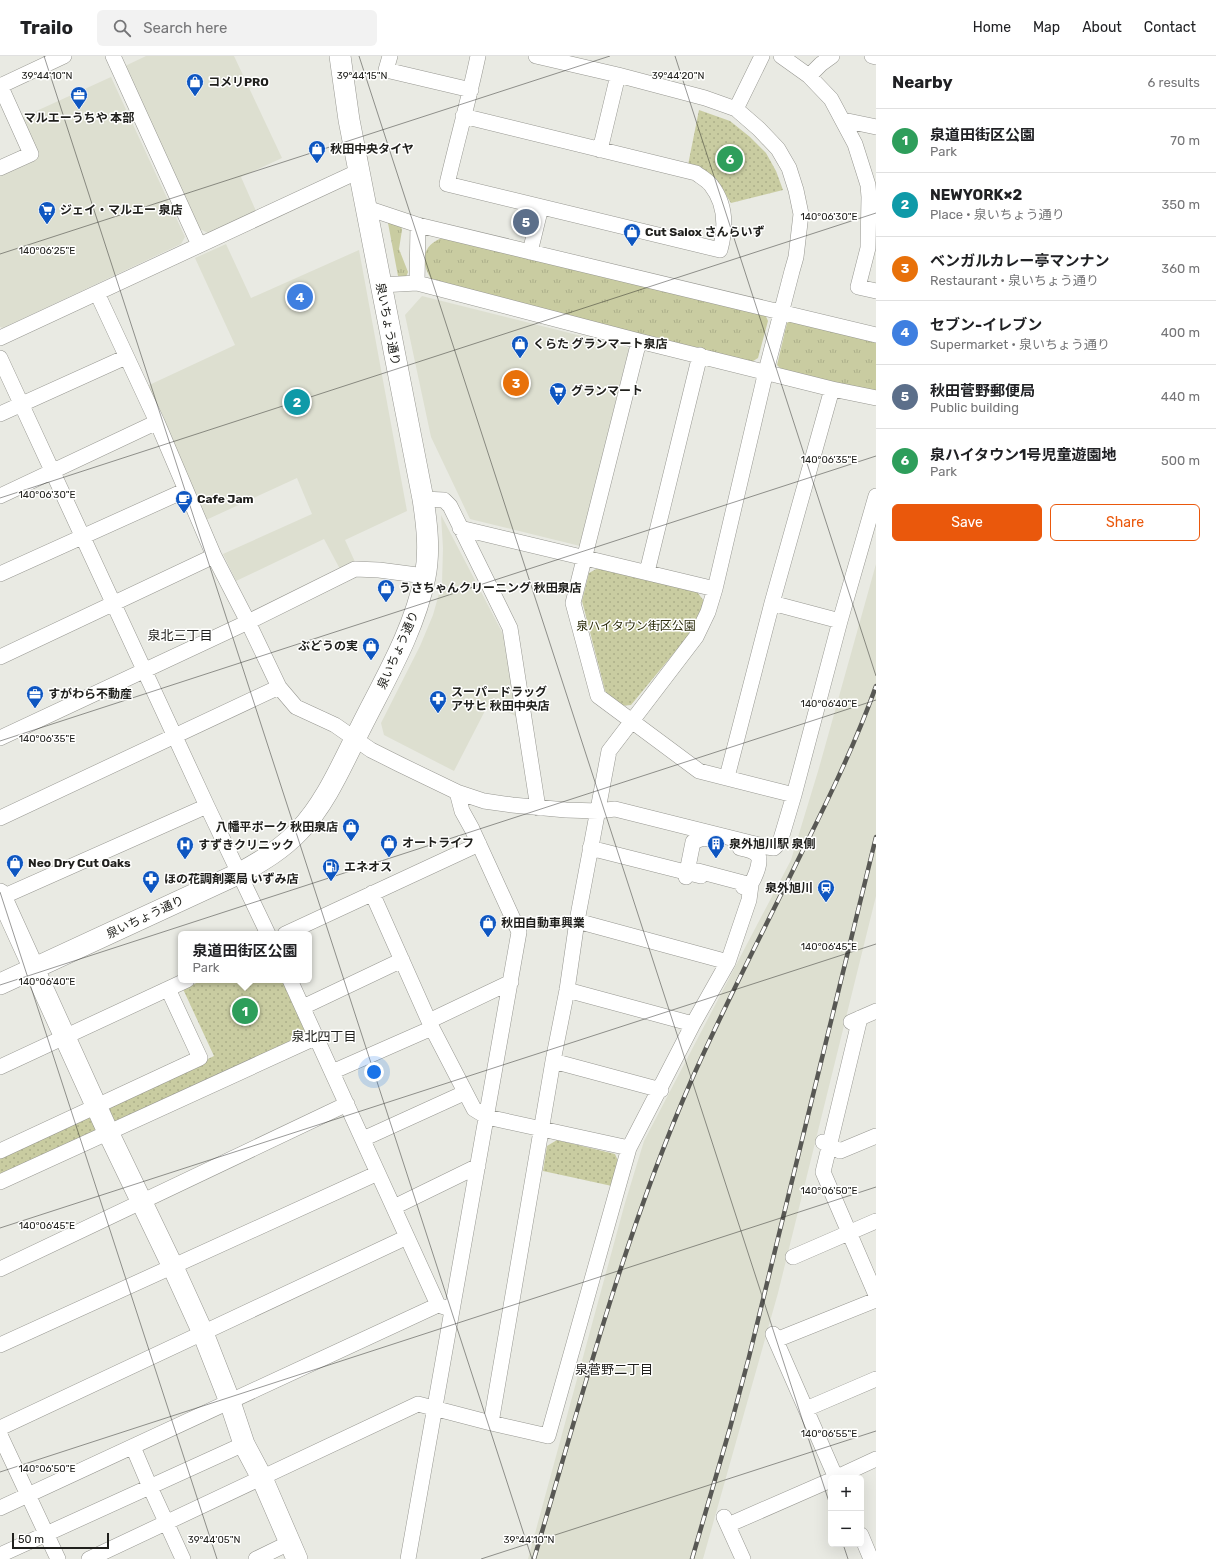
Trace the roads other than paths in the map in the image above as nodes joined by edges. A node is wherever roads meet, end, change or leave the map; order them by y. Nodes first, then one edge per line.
1 (64, 56) edge
2 (113, 56) edge
3 (329, 56) edge
4 (340, 56) edge
5 (390, 56) edge
6 (478, 56) edge
7 (536, 56) edge
8 (762, 56) edge
9 (781, 56) edge
10 (832, 56) edge
11 (872, 56) edge
12 (876, 57) edge
13 (618, 75) junction
14 (809, 76) junction
15 (0, 86) edge
16 (470, 90) junction
17 (736, 109) junction
18 (463, 116) junction
19 (349, 120) junction
20 (843, 120) junction
21 (876, 127) edge
22 (600, 150) junction
23 (0, 168) edge
24 (359, 171) junction
25 (872, 198) edge
26 (541, 207) junction
27 (367, 208) junction
28 (418, 225) junction
29 (199, 245) junction
30 (530, 252) junction
31 (417, 283) junction
32 (381, 285) junction
33 (876, 291) edge
34 (97, 293) junction
35 (782, 313) junction
36 (876, 335) edge
37 (0, 338) edge
38 (639, 341) junction
39 (700, 355) junction
40 (126, 357) junction
41 (0, 358) edge
42 (766, 371) junction
43 (832, 389) junction
44 (876, 398) edge
45 (21, 405) junction
46 (0, 414) edge
47 (156, 422) junction
48 (52, 472) junction
49 (186, 490) junction
50 (0, 496) edge
51 (876, 496) edge
52 (423, 499) junction
53 (460, 528) junction
54 (82, 536) junction
55 (214, 556) junction
56 (584, 558) junction
57 (648, 572) junction
58 (0, 574) edge
59 (425, 576) junction
60 (715, 589) junction
61 (772, 603) junction
62 (114, 604) junction
63 (840, 621) junction
64 (248, 622) junction
65 (0, 657) edge
66 (144, 670) junction
67 (278, 687) junction
68 (631, 722) junction
69 (175, 736) junction
70 (0, 738) edge
71 (355, 738) junction
72 (728, 777) junction
73 (457, 792) junction
74 (794, 795) junction
75 (207, 806) junction
76 (538, 808) junction
77 (598, 811) junction
78 (0, 818) edge
79 (703, 838) junction
80 (479, 844) junction
81 (590, 851) junction
82 (762, 851) junction
83 (240, 872) junction
84 (688, 874) junction
85 (751, 889) junction
86 (372, 893) junction
87 (0, 897) edge
88 (577, 921) junction
89 (267, 931) edge
90 (292, 931) edge
91 (402, 960) junction
92 (728, 962) junction
93 (33, 968) junction
94 (510, 982) junction
95 (181, 983) edge
96 (291, 983) edge
97 (0, 984) edge
98 (168, 989) junction
99 (567, 990) junction
100 (303, 1007) junction
101 (876, 1011) edge
102 (430, 1024) junction
103 (693, 1024) junction
104 (65, 1036) junction
105 (317, 1037) junction
106 (553, 1061) junction
107 (0, 1067) edge
108 (332, 1072) junction
109 (660, 1090) junction
110 (464, 1093) junction
111 (347, 1104) junction
112 (97, 1106) junction
113 (487, 1117) junction
114 (541, 1130) junction
115 (108, 1132) junction
116 (876, 1136) edge
117 (363, 1139) junction
118 (826, 1144) junction
119 (629, 1148) junction
120 (0, 1151) edge
121 (478, 1166) junction
122 (378, 1173) junction
123 (0, 1182) edge
124 (141, 1203) junction
125 (394, 1207) junction
126 (876, 1221) edge
127 (850, 1232) junction
128 (408, 1237) junction
129 (792, 1257) dead end
130 (173, 1267) junction
131 (0, 1269) edge
132 (876, 1295) edge
133 (876, 1300) edge
134 (445, 1307) junction
135 (203, 1333) junction
136 (0, 1345) edge
137 (876, 1379) edge
138 (230, 1402) junction
139 (435, 1408) junction
140 (806, 1409) junction
141 (491, 1423) junction
142 (0, 1428) edge
143 (0, 1435) edge
144 (244, 1444) junction
145 (132, 1447) junction
146 (876, 1460) edge
147 (834, 1475) edge
148 (842, 1475) edge
149 (262, 1478) junction
150 (828, 1481) edge
151 (150, 1487) junction
152 (27, 1495) junction
153 (0, 1508) edge
154 (166, 1523) junction
155 (46, 1534) junction
156 (867, 1538) edge
157 (293, 1551) edge
158 (0, 1555) edge
159 (58, 1559) edge
160 (89, 1559) edge
161 (183, 1559) edge
162 (256, 1559) edge
163 (408, 1559) edge
164 (743, 1559) edge
165 (871, 1559) edge

1 - 15 street
2 - 29 street
3 - 19 street, 泉いちょう通り
4 - 19 street, 泉いちょう通り
5 - 16 street
6 - 16 street
7 - 13 street
8 - 17 street
9 - 14 street
10 - 14 street
11 - 12 street
13 - 17 street
13 - 22 street
14 - 20 street
15 - 23 street
16 - 18 street
17 - 35 street
18 - 22 street
18 - 26 street
19 - 24 street, 泉いちょう通り
20 - 21 street
20 - 25 street
22 - 26 street
24 - 27 street, 泉いちょう通り
24 - 29 street
25 - 33 street
26 - 30 street
27 - 28 street
27 - 32 street, 泉いちょう通り
28 - 30 street
28 - 31 street
29 - 34 street
30 - 35 street
31 - 32 street
31 - 38 street
32 - 52 street, 泉いちょう通り
34 - 37 street
34 - 40 street
35 - 36 street
35 - 42 street
38 - 39 street
38 - 56 street
39 - 42 street
39 - 57 street
40 - 45 street
40 - 47 street
41 - 45 street
42 - 43 street
42 - 60 street
43 - 44 street
43 - 61 street
45 - 46 street
45 - 48 street
47 - 48 street
47 - 49 street
48 - 50 street
48 - 54 street
49 - 54 street
49 - 55 street
51 - 63 street
52 - 53 street
52 - 59 street, 泉いちょう通り
53 - 56 street
53 - 76 street
54 - 58 street
54 - 62 street
55 - 62 street
55 - 64 street
56 - 57 street
56 - 68 street
57 - 60 street
59 - 64 street
59 - 71 street, 泉いちょう通り
60 - 68 street
61 - 63 street
61 - 72 street
62 - 65 street
62 - 66 street
63 - 74 street
64 - 66 street
64 - 67 street
66 - 69 street
66 - 70 street
67 - 69 street
67 - 71 street
68 - 72 street
68 - 77 street
69 - 75 street
69 - 78 street
71 - 73 street
71 - 83 street, 泉いちょう通り
72 - 74 street
73 - 76 street
73 - 80 street
74 - 82 street
75 - 83 street
75 - 87 street
76 - 77 street
77 - 79 street
77 - 81 street
77 - 82 street
79 - 82 street
79 - 84 street
80 - 86 street
80 - 94 street
81 - 84 street
81 - 88 street
82 - 85 street
83 - 89 street
83 - 93 street, 泉いちょう通り
84 - 85 street
85 - 92 street
86 - 90 street
86 - 91 street
87 - 93 street
88 - 92 street
88 - 99 street
91 - 100 street
91 - 102 street
92 - 103 street
93 - 97 street, 泉いちょう通り
93 - 104 street
94 - 102 street
94 - 113 street
95 - 98 street
96 - 100 street
98 - 104 street
98 - 112 street
99 - 103 street
99 - 106 street
100 - 105 street
101 - 118 street
102 - 108 street
102 - 110 street
103 - 109 street
104 - 107 street
104 - 112 street
105 - 108 street
105 - 115 street
106 - 109 street
106 - 114 street
108 - 111 street
109 - 119 street
110 - 113 street
110 - 117 street
111 - 117 street
111 - 124 street
112 - 115 street
112 - 120 street
113 - 114 street
113 - 121 street
114 - 119 street
114 - 141 street
115 - 123 street
115 - 124 street
116 - 118 street
117 - 122 street
118 - 127 street
119 - 141 street
121 - 125 street
121 - 134 street
122 - 125 street
122 - 130 street
124 - 130 street
124 - 131 street
125 - 128 street
126 - 127 street
127 - 129 street
127 - 132 street
128 - 134 street
128 - 135 street
130 - 135 street
130 - 136 street
133 - 140 street
134 - 138 street
134 - 139 street
135 - 138 street
135 - 142 street
137 - 140 street
138 - 144 street
138 - 145 street
139 - 141 street
139 - 149 street
139 - 163 street
140 - 147 street
143 - 152 street
144 - 149 street
144 - 151 street
145 - 151 street
145 - 152 street
146 - 148 street
149 - 154 street
149 - 157 street
150 - 164 street
151 - 154 street
151 - 155 street
152 - 153 street
152 - 155 street
154 - 160 street
154 - 161 street
155 - 158 street
155 - 159 street
156 - 165 street
157 - 162 street

